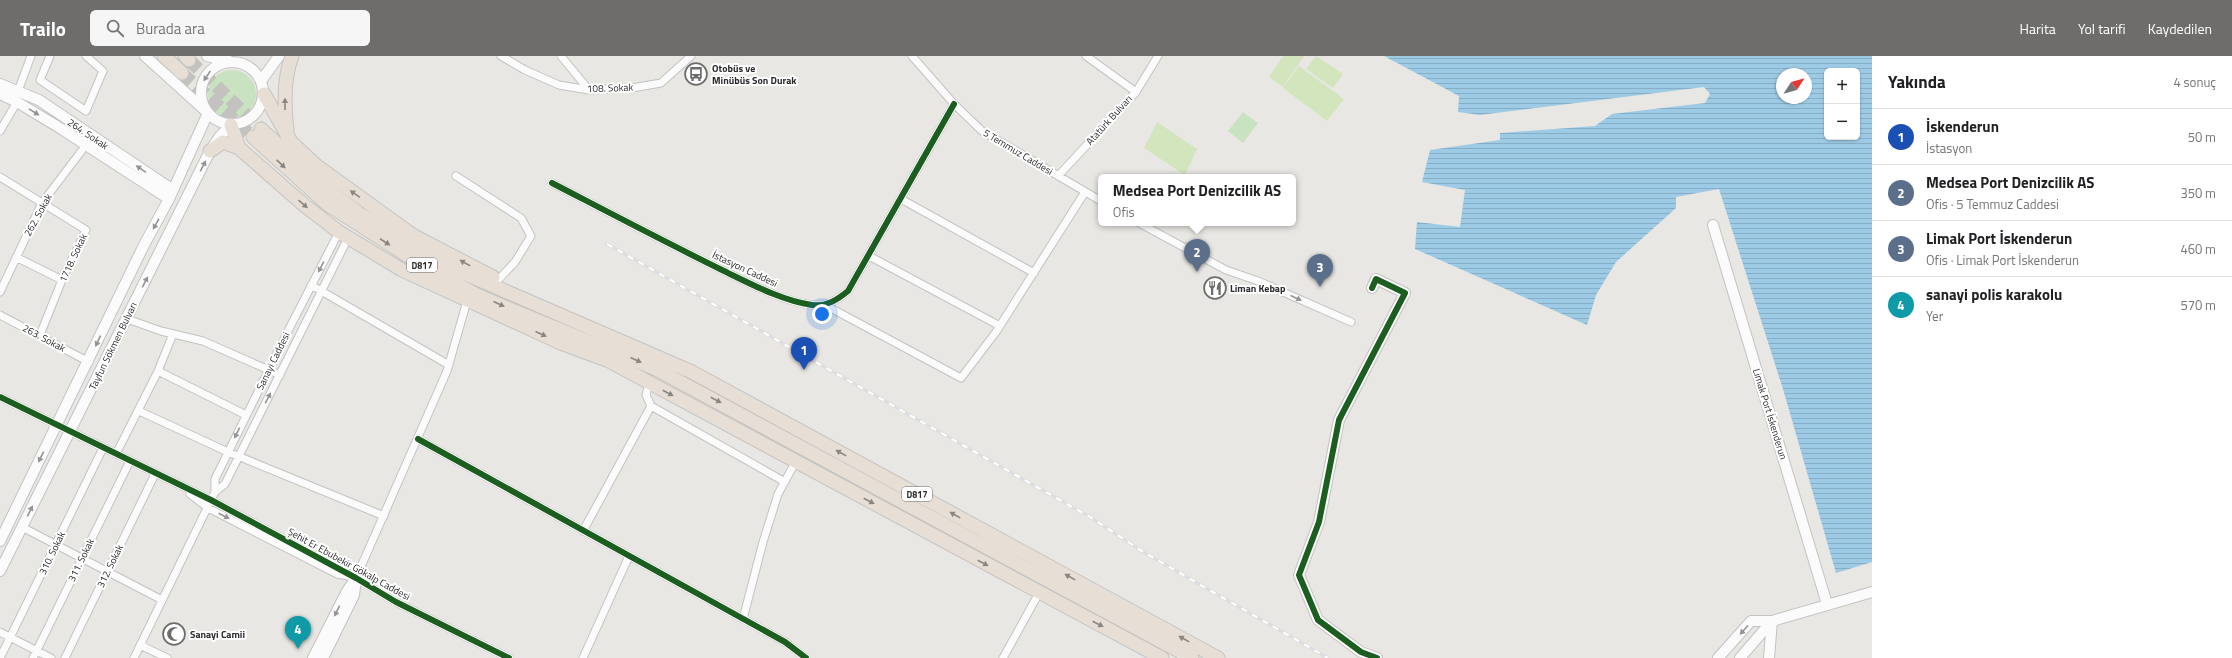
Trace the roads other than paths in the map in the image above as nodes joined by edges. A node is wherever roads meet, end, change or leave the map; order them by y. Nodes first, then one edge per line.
1 (31, 56) edge
2 (50, 56) edge
3 (86, 56) edge
4 (145, 56) edge
5 (164, 56) edge
6 (207, 56) edge
7 (279, 56) edge
8 (292, 56) edge
9 (501, 56) edge
10 (561, 56) edge
11 (691, 56) edge
12 (912, 56) edge
13 (1086, 56) edge
14 (1158, 56) edge
15 (238, 59) edge
16 (182, 73) tunnel mouth
17 (261, 81) junction
18 (0, 84) edge
19 (589, 90) junction
20 (18, 91) junction
21 (1136, 92) junction
22 (0, 94) edge
23 (264, 94) junction
24 (17, 102) junction
25 (954, 104) junction
26 (208, 113) junction
27 (232, 125) junction
28 (0, 131) edge
29 (291, 142) junction
30 (86, 145) junction
31 (240, 148) junction
32 (210, 151) junction
33 (456, 176) dead end
34 (1058, 176) junction
35 (0, 178) edge
36 (552, 183) dead end
37 (1085, 192) junction
38 (171, 195) junction
39 (900, 199) junction
40 (1098, 199) edge
41 (42, 203) junction
42 (1713, 225) dead end
43 (1145, 226) edge
44 (343, 235) junction
45 (869, 256) junction
46 (16, 258) junction
47 (1034, 273) junction
48 (62, 280) junction
49 (498, 280) junction
50 (311, 285) junction
51 (1372, 288) dead end
52 (322, 291) junction
53 (0, 292) edge
54 (468, 301) junction
55 (825, 305) junction
56 (113, 311) junction
57 (0, 315) edge
58 (127, 319) junction
59 (1351, 322) dead end
60 (1000, 326) junction
61 (174, 334) junction
62 (40, 335) junction
63 (612, 337) junction
64 (88, 362) junction
65 (449, 365) junction
66 (158, 370) junction
67 (268, 370) junction
68 (280, 375) junction
69 (648, 383) junction
70 (0, 397) edge
71 (651, 406) junction
72 (138, 411) junction
73 (246, 415) junction
74 (58, 424) junction
75 (71, 431) junction
76 (418, 439) junction
77 (103, 448) junction
78 (228, 452) junction
79 (116, 454) junction
80 (240, 456) junction
81 (130, 461) junction
82 (796, 461) junction
83 (155, 474) junction
84 (785, 482) junction
85 (180, 487) junction
86 (215, 492) junction
87 (211, 500) junction
88 (208, 508) junction
89 (384, 516) junction
90 (10, 520) junction
91 (22, 526) junction
92 (583, 531) junction
93 (0, 541) edge
94 (56, 545) junction
95 (629, 556) junction
96 (82, 559) junction
97 (0, 571) edge
98 (107, 572) junction
99 (356, 578) junction
100 (1872, 592) edge
101 (1039, 593) junction
102 (162, 600) junction
103 (1827, 604) junction
104 (743, 619) junction
105 (1772, 621) junction
106 (0, 632) edge
107 (10, 637) junction
108 (1159, 640) junction
109 (140, 645) junction
110 (37, 650) junction
111 (1169, 653) edge
112 (1154, 656) edge
113 (0, 658) edge
114 (33, 658) edge
115 (52, 658) edge
116 (64, 658) edge
117 (134, 658) edge
118 (167, 658) edge
119 (313, 658) edge
120 (323, 658) edge
121 (509, 658) edge
122 (583, 658) edge
123 (806, 658) edge
124 (1003, 658) edge
125 (1192, 658) edge
126 (1218, 658) edge
127 (1377, 658) edge
128 (1718, 658) edge
129 (1740, 658) edge
130 (1769, 658) edge

1 - 20 street
2 - 3 street
4 - 26 street
5 - 16 highway
6 - 15 street
7 - 17 street
29 -> 8 highway
9 - 19 street, 108. Sokak
10 - 19 street
11 - 19 street, 108. Sokak
12 - 25 street, 5 Temmuz Caddesi
13 - 21 street, Atatürk Bulvarı
14 - 21 street
15 - 17 street
15 -> 26 street
17 - 23 street
18 - 20 street, 264. Sokak
20 - 24 street
38 -> 20 street, 264. Sokak
21 - 34 street, Atatürk Bulvarı
22 - 24 street, 264. Sokak
23 - 27 street
23 - 29 highway
24 - 28 street
24 -> 30 street, 264. Sokak
25 - 34 street, 5 Temmuz Caddesi
25 - 39 street
26 - 27 street
26 - 38 street, Tayfun Sökmen Bulvarı
27 - 31 highway
27 - 32 street, Tayfun Sökmen Bulvarı
49 -> 29 highway
30 - 38 street, 264. Sokak
30 - 41 street, 262. Sokak
31 - 32 highway
31 -> 44 highway
58 -> 32 street, Tayfun Sökmen Bulvarı
33 - 49 street
34 - 37 street, 5 Temmuz Caddesi
35 - 41 street, 1718. Sokak
36 - 55 street, İstasyon Caddesi
37 - 40 street, 5 Temmuz Caddesi
37 - 47 street
38 -> 56 street, Tayfun Sökmen Bulvarı
39 - 45 street
39 - 47 street
41 - 46 street, 262. Sokak
41 - 48 street, 1718. Sokak
42 - 103 street, Limak Port İskenderun
43 -> 59 street
44 -> 50 street, Sanayi Caddesi
44 - 52 street, Sanayi Caddesi
44 - 54 highway
45 - 55 street
45 - 60 street
46 - 48 street
46 - 53 street, 262. Sokak
47 - 60 street
48 - 62 street, 1718. Sokak
49 - 63 highway
50 - 52 street
50 - 67 street, Sanayi Caddesi
51 - 127 street
52 - 65 street
52 - 68 street, Sanayi Caddesi
54 - 65 street
54 -> 69 highway
55 - 60 street
56 - 58 street
56 -> 64 street, Tayfun Sökmen Bulvarı
57 - 62 street, 263. Sokak
58 - 61 street
58 - 75 street, Tayfun Sökmen Bulvarı
61 - 66 street
61 - 67 street
62 - 64 street, 263. Sokak
63 -> 108 highway, D817
126 -> 63 highway, D817
64 - 74 street, Tayfun Sökmen Bulvarı
65 - 76 street
66 - 72 street
66 - 73 street
67 - 68 street
67 - 73 street, Sanayi Caddesi
80 -> 68 street, Sanayi Caddesi
69 - 71 street
69 -> 82 highway
70 - 74 street
71 - 84 street
71 - 92 street
72 - 78 street
72 - 79 street
73 -> 78 street, Sanayi Caddesi
74 - 75 street
74 -> 90 street, Tayfun Sökmen Bulvarı
75 - 77 street
91 -> 75 street, Tayfun Sökmen Bulvarı
76 - 89 street
76 - 92 street
77 - 79 street
77 - 94 street, 310. Sokak
78 - 80 street
78 - 86 street, Sanayi Caddesi
79 - 81 street
80 - 86 street, Sanayi Caddesi
80 - 89 street
81 - 83 street
81 - 96 street, 311. Sokak
82 - 84 street
82 -> 101 highway
83 - 85 street
83 - 98 street, 312. Sokak
84 - 104 street
85 - 87 street, Şehit Er Ebubekir Gökalp Caddesi
85 - 88 street, Şehit Er Ebubekir Gökalp Caddesi
86 - 87 street, Sanayi Caddesi
87 - 88 street, Sanayi Caddesi
87 - 99 street, Şehit Er Ebubekir Gökalp Caddesi
88 -> 99 street, Şehit Er Ebubekir Gökalp Caddesi
88 - 102 street, Sanayi Caddesi
89 - 99 street
90 - 91 street
90 - 93 street, Tayfun Sökmen Bulvarı
91 - 94 street
91 - 97 street, Tayfun Sökmen Bulvarı
92 - 95 street
94 - 96 street
94 - 107 street, 310. Sokak
95 - 104 street
95 - 122 street
96 - 98 street
96 - 110 street, 311. Sokak
98 - 102 street
98 - 116 street, 312. Sokak
99 -> 119 street
99 - 120 street
99 - 121 street, Şehit Er Ebubekir Gökalp Caddesi
100 - 103 street
101 -> 112 highway
101 - 124 street
102 - 109 street, Sanayi Caddesi
103 - 105 street
104 - 123 street
105 -> 128 street
105 - 129 street
105 - 130 street
106 - 107 street
107 - 110 street
107 - 113 street, 310. Sokak
108 - 111 highway, D817
108 - 112 street
109 - 117 street, Sanayi Caddesi
109 - 118 street
110 - 114 street, 311. Sokak
110 - 115 street
111 - 125 highway, D817

